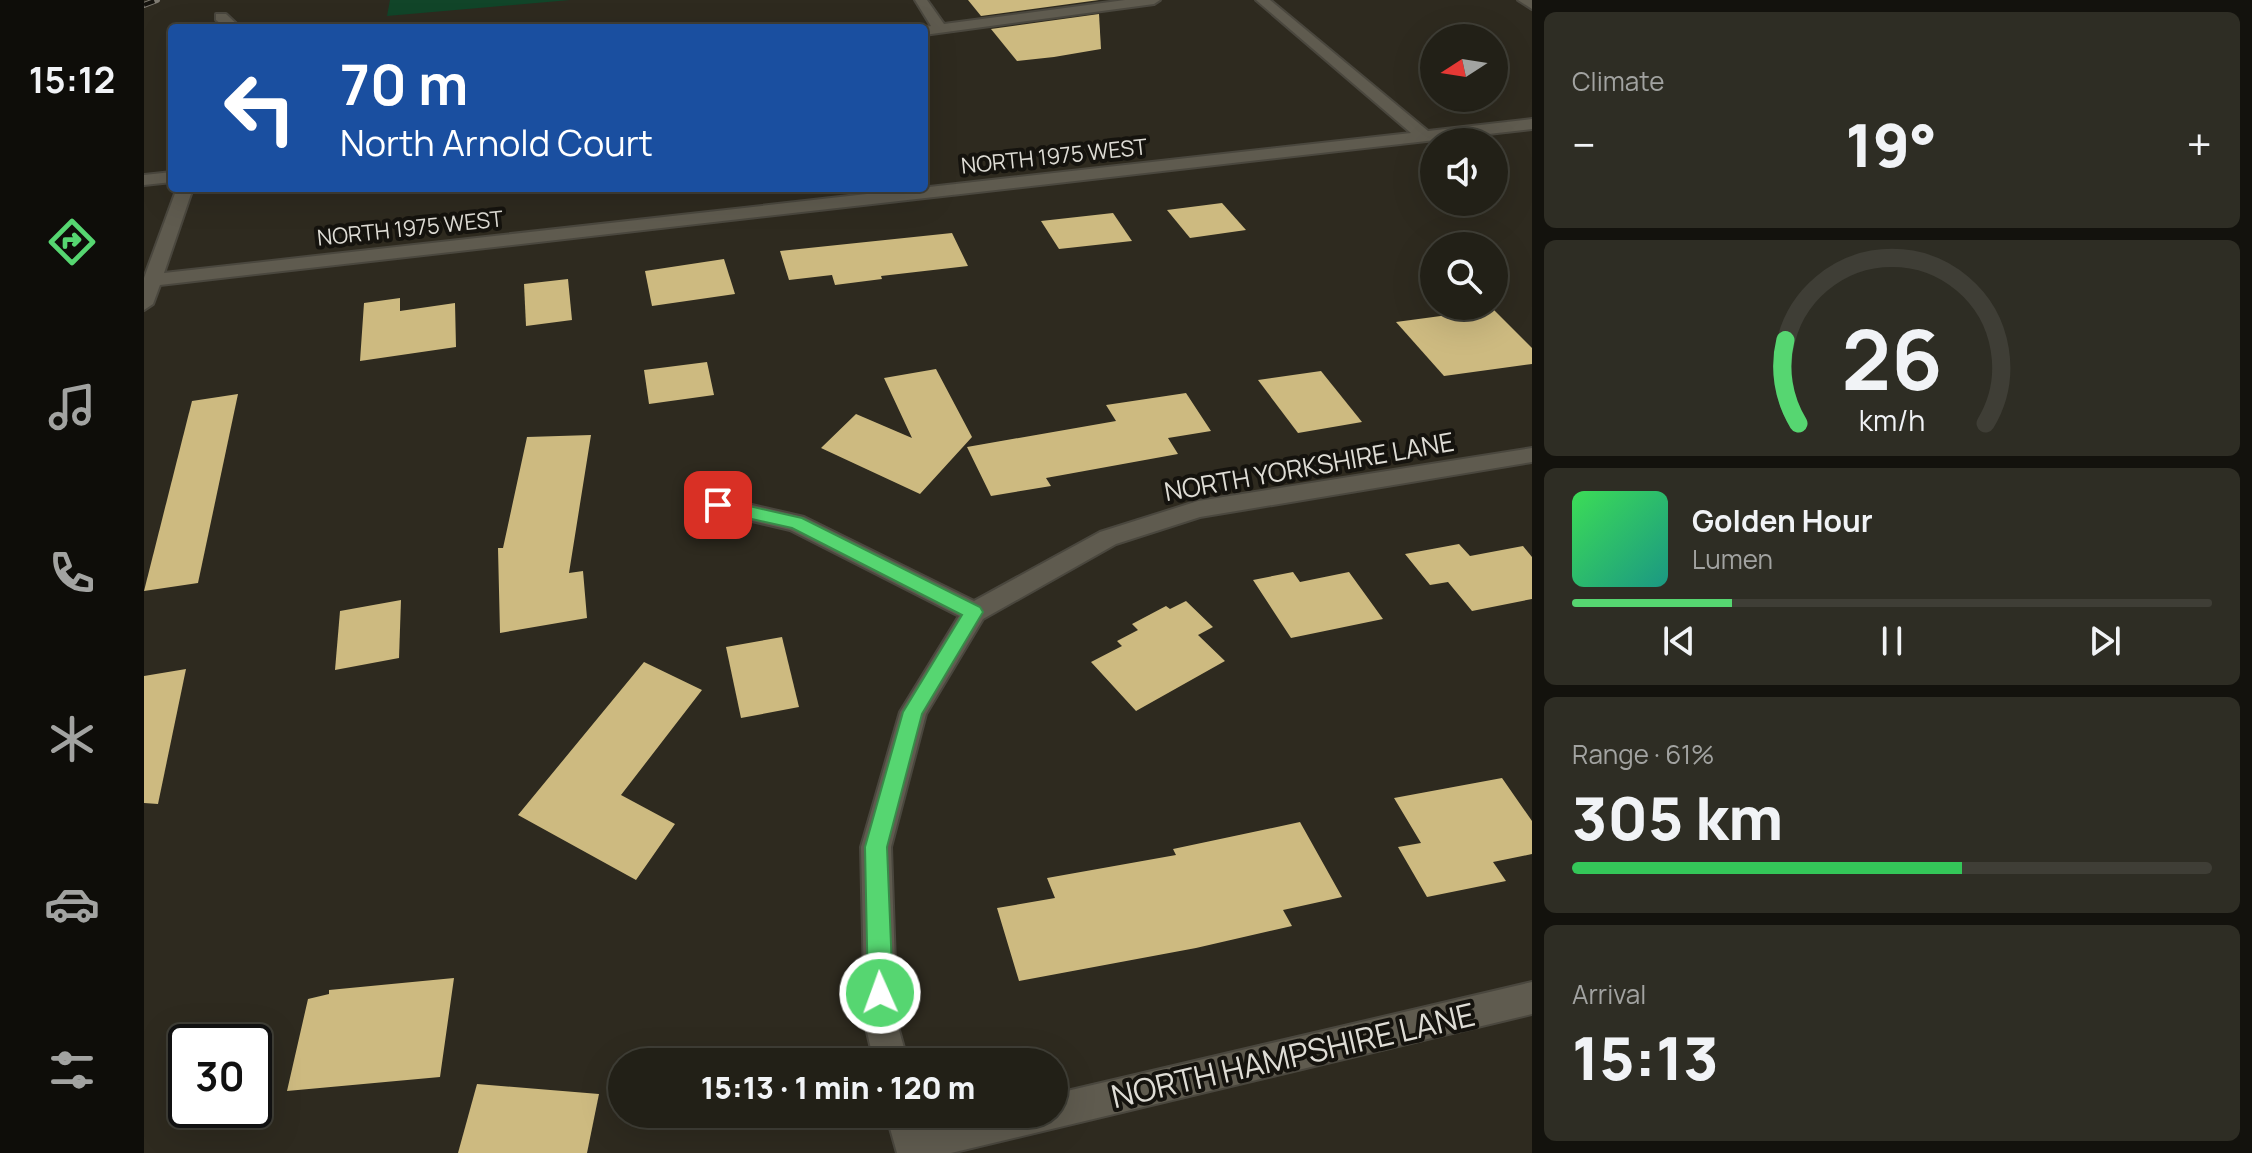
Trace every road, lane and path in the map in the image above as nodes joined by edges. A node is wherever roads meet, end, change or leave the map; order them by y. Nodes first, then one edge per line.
1 (921, 0) edge
2 (1154, 0) edge
3 (1262, 0) edge
4 (1524, 0) edge
5 (1532, 5) edge
6 (221, 17) dead end
7 (229, 24) edge
8 (940, 29) junction
9 (928, 30) edge
10 (1532, 124) edge
11 (1496, 128) edge
12 (1420, 133) edge
13 (1420, 136) edge
14 (168, 177) edge
15 (144, 180) edge
16 (184, 192) edge
17 (152, 280) junction
18 (144, 304) edge
19 (1532, 455) edge
20 (718, 505) dead end
21 (974, 612) junction
22 (1532, 998) edge
23 (887, 1048) edge
24 (1068, 1108) edge

1 - 8 street
2 - 8 street
3 - 12 street
4 - 5 street
6 - 7 street
8 - 9 street
10 - 11 street, NORTH 1975 WEST
13 - 17 street, NORTH 1975 WEST
14 - 15 street
16 - 17 street
17 - 18 street
19 - 21 street, NORTH YORKSHIRE LANE
20 - 21 street
21 - 23 street
22 - 24 street, NORTH HAMPSHIRE LANE

